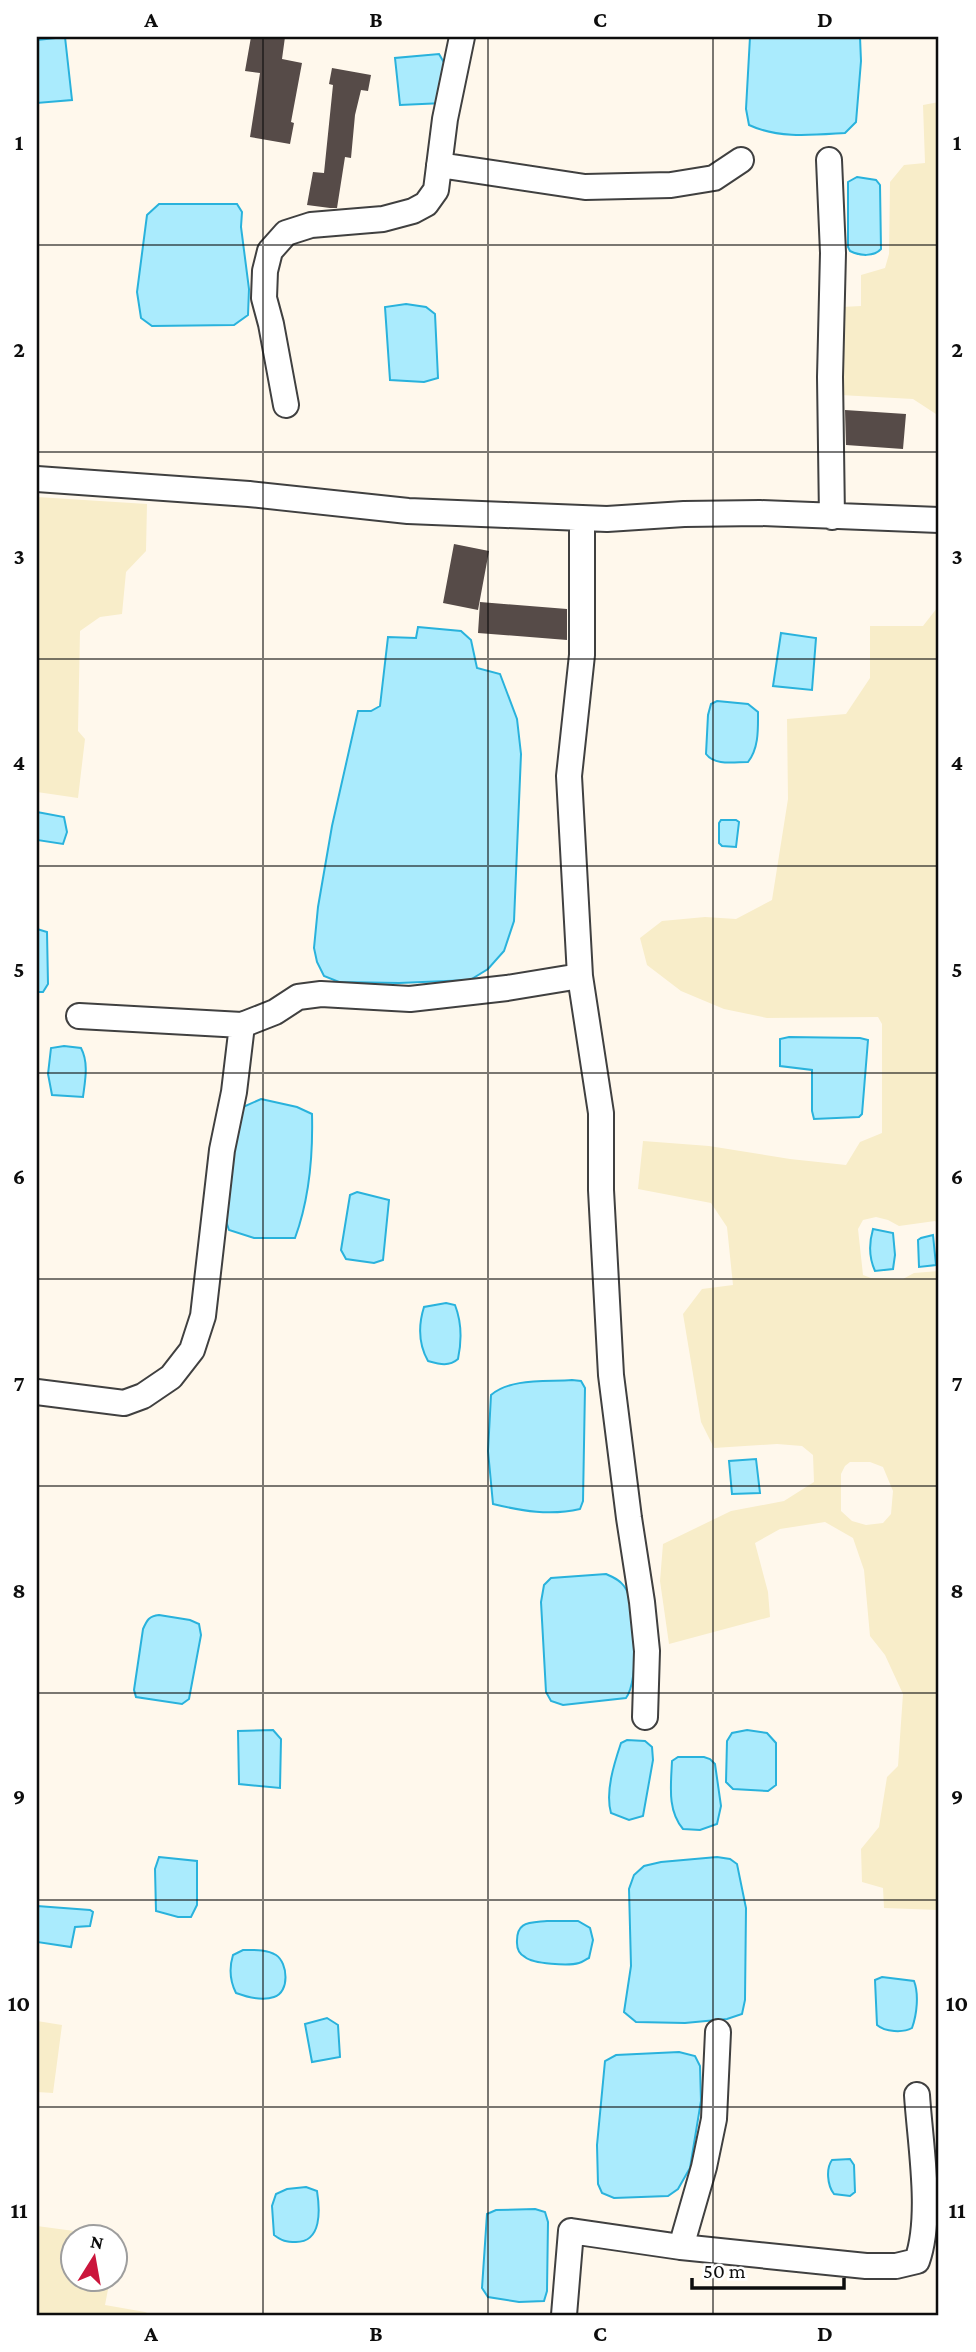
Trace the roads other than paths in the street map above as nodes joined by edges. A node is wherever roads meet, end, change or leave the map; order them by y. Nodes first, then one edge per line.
1 (462, 37) edge
2 (741, 160) dead end
3 (830, 160) dead end
4 (439, 165) junction
5 (286, 405) dead end
6 (37, 479) edge
7 (832, 517) junction
8 (582, 518) junction
9 (939, 520) edge
10 (580, 976) junction
11 (79, 1016) dead end
12 (242, 1025) junction
13 (37, 1392) edge
14 (645, 1717) dead end
15 (718, 2032) dead end
16 (917, 2095) dead end
17 (681, 2247) junction
18 (564, 2315) edge

1 - 4 street
2 - 4 street
3 - 7 street
4 - 5 street
6 - 8 street
7 - 8 street
7 - 9 street
8 - 10 street
10 - 12 street
10 - 14 street
11 - 12 street
12 - 13 street
15 - 17 street
16 - 17 street
17 - 18 street

